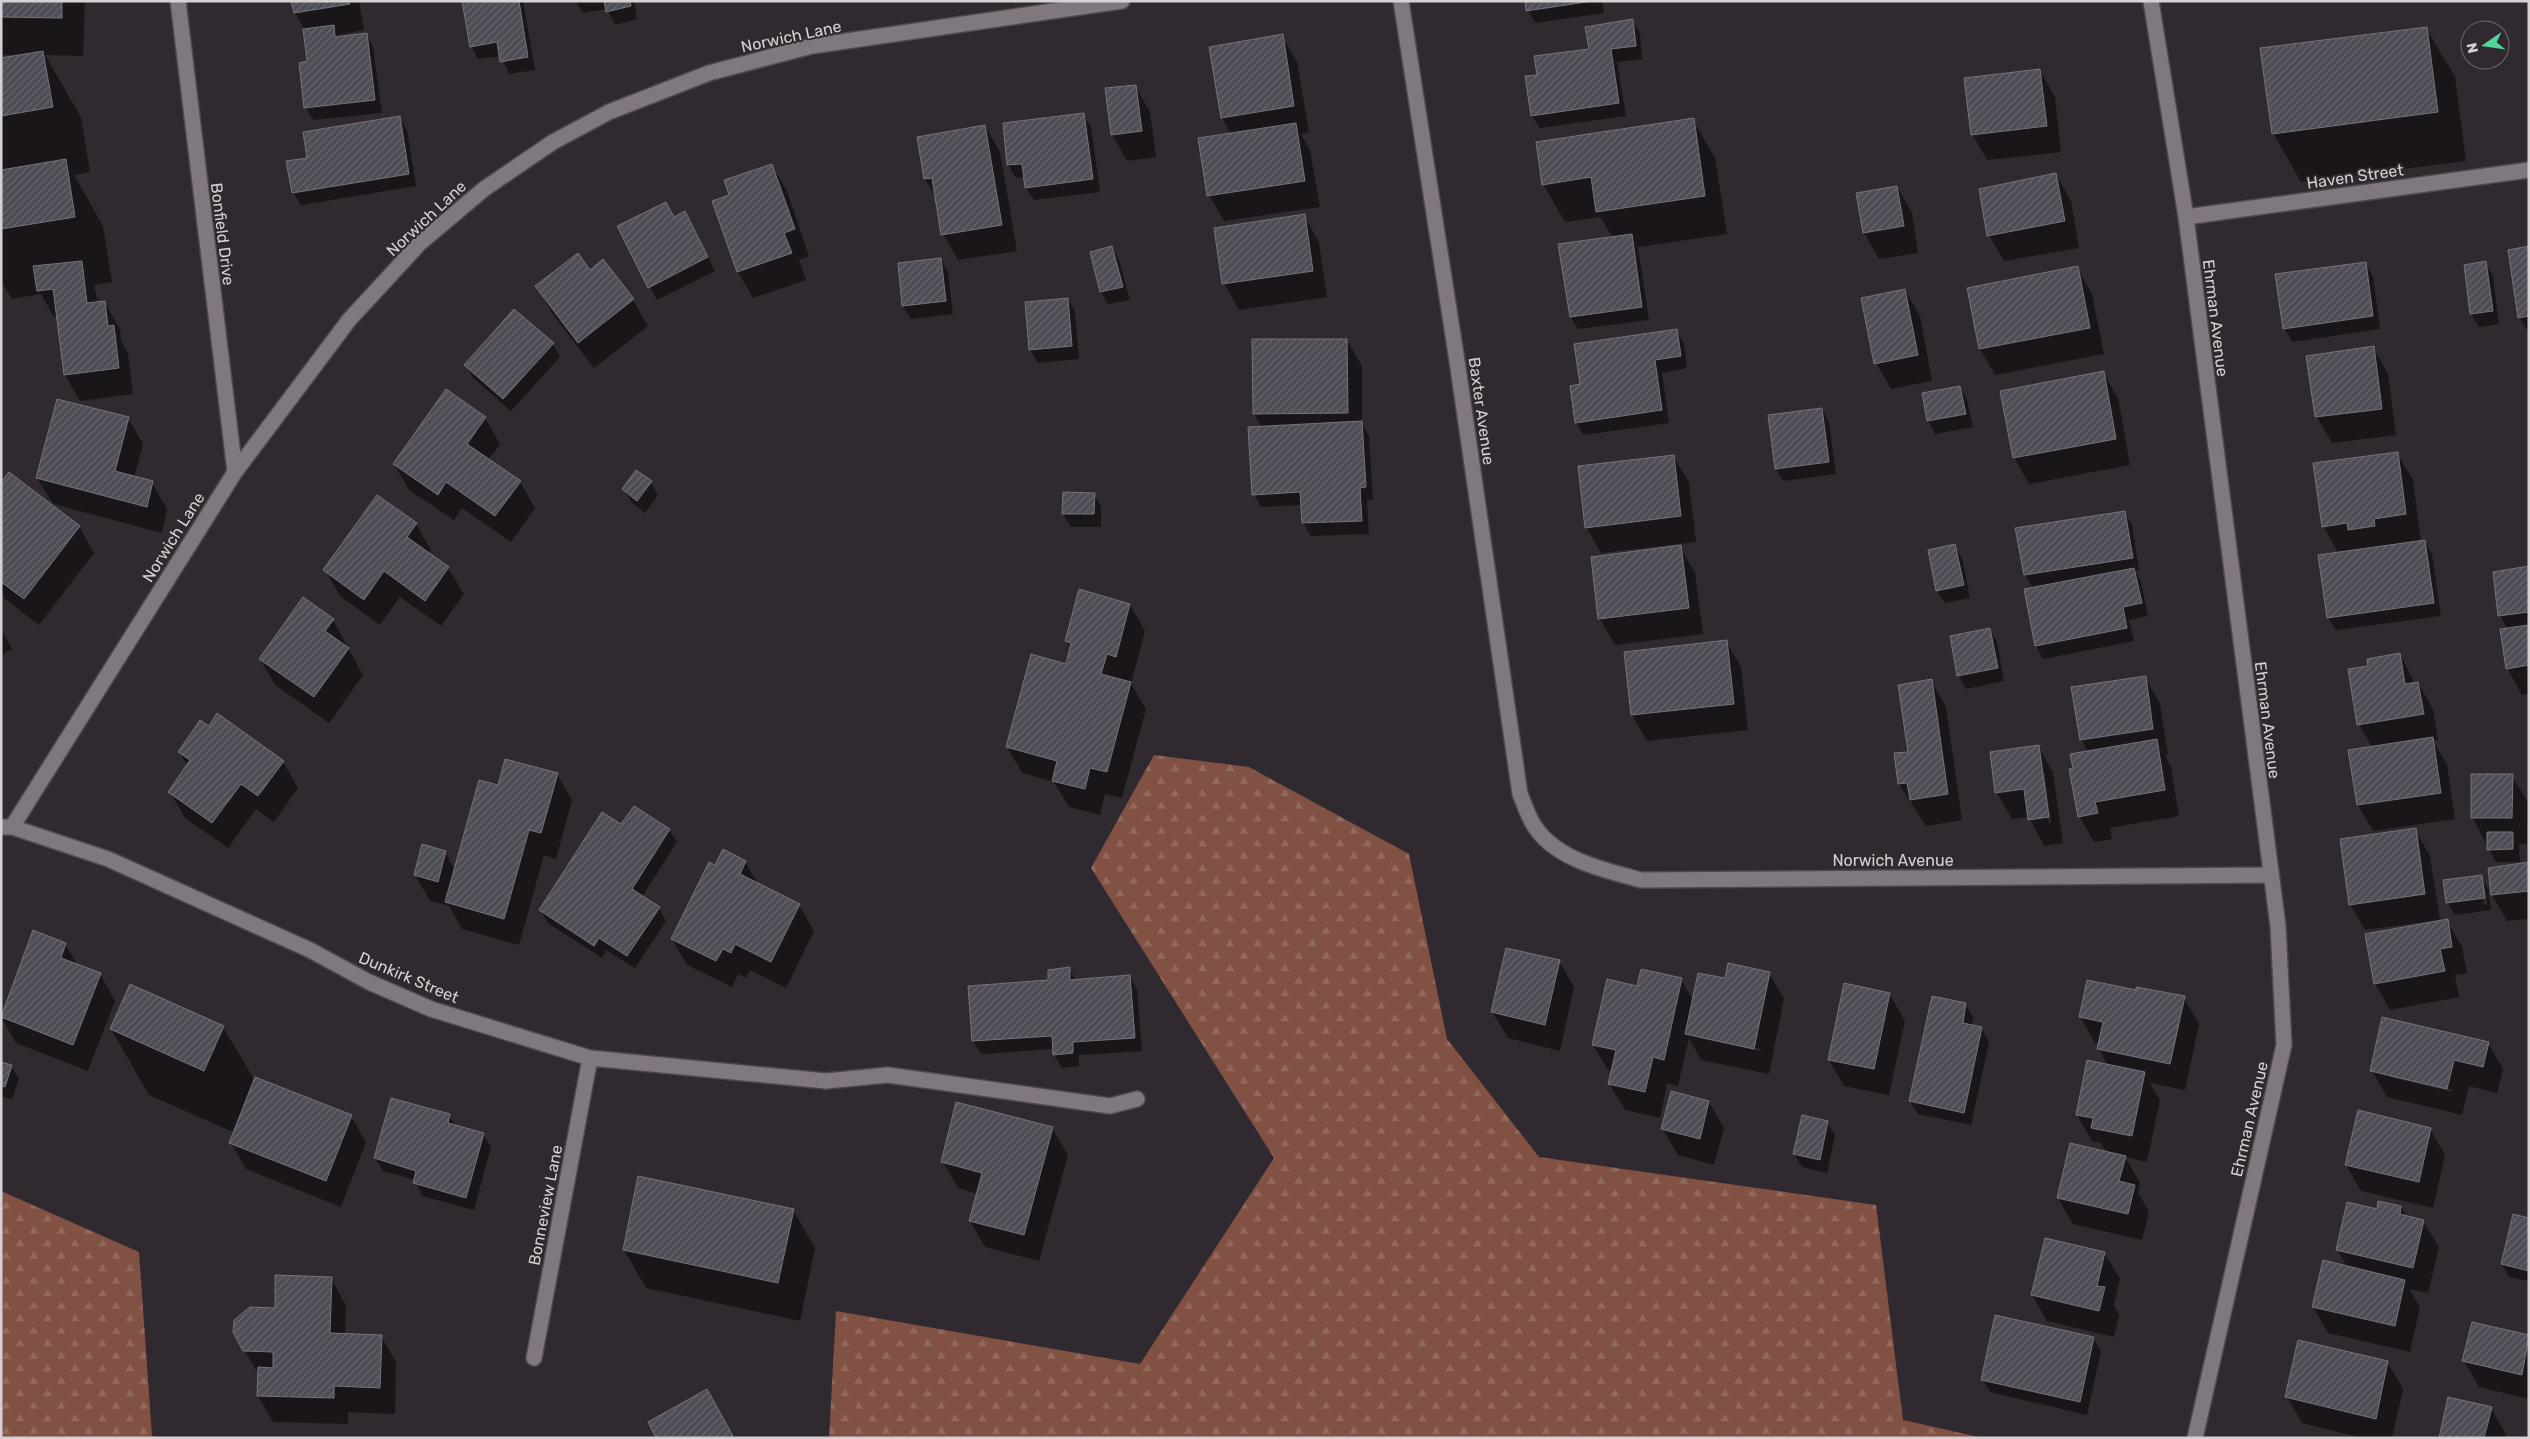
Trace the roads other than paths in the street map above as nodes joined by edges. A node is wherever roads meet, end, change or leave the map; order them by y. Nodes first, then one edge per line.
1 (178, 1) edge
2 (1122, 1) edge
3 (1400, 1) edge
4 (2151, 1) edge
5 (2529, 170) edge
6 (2186, 217) junction
7 (235, 472) junction
8 (1532, 824) joint
9 (7, 827) edge
10 (2270, 875) junction
11 (590, 1058) junction
12 (1137, 1099) dead end
13 (534, 1358) dead end
14 (2196, 1438) edge

1 - 7 street, Bonfield Drive
2 - 7 street, Norwich Lane
3 - 8 street, Baxter Avenue
4 - 6 street, Ehrman Avenue
5 - 6 street, Haven Street
6 - 10 street, Ehrman Avenue
7 - 9 street, Norwich Lane
8 - 10 street, Norwich Avenue
9 - 11 street, Dunkirk Street
10 - 14 street, Ehrman Avenue
11 - 12 street, Dunkirk Street
11 - 13 street, Bonneview Lane

